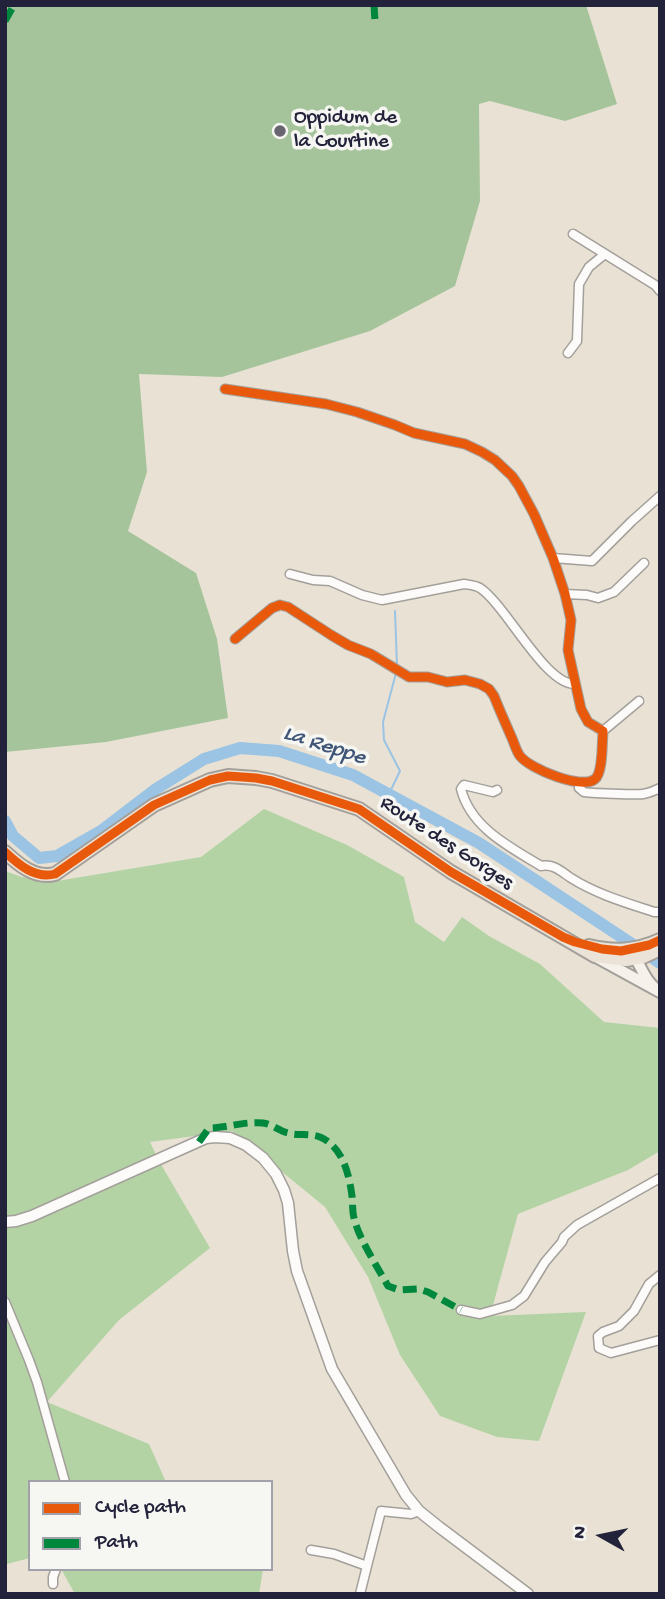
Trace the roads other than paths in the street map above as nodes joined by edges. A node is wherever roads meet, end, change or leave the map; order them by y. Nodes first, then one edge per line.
1 (573, 234) dead end
2 (605, 254) junction
3 (660, 290) edge
4 (568, 353) dead end
5 (225, 389) dead end
6 (660, 496) edge
7 (553, 558) junction
8 (644, 563) dead end
9 (290, 574) dead end
10 (565, 594) junction
11 (235, 639) dead end
12 (575, 684) junction
13 (639, 701) dead end
14 (603, 732) junction
15 (580, 782) junction
16 (660, 788) edge
17 (497, 790) dead end
18 (5, 852) edge
19 (660, 912) edge
20 (563, 937) junction
21 (658, 947) edge
22 (595, 956) junction
23 (633, 956) junction
24 (642, 972) junction
25 (632, 977) junction
26 (659, 992) edge
27 (660, 1178) edge
28 (5, 1222) edge
29 (660, 1275) edge
30 (5, 1302) edge
31 (461, 1310) dead end
32 (660, 1340) edge
33 (64, 1480) edge
34 (419, 1511) junction
35 (311, 1550) dead end
36 (367, 1566) junction
37 (55, 1571) edge
38 (53, 1584) dead end
39 (360, 1594) edge
40 (528, 1594) edge

1 - 2 street
2 - 3 street
2 - 4 street
5 - 7 street
6 - 7 street
7 - 10 street
8 - 10 street
9 - 12 street
10 - 12 street
11 - 15 street
12 - 14 street
13 - 14 street
14 - 15 street
15 - 16 street
17 - 19 street
18 - 20 main road, Route des Gorges
20 - 22 main road, Route des Gorges
20 - 23 main road, Route des Gorges
21 - 23 main road, Route des Gorges
21 - 24 main road
22 - 23 main road, Route des Gorges
22 - 25 main road
23 - 24 main road
23 - 25 main road
24 - 26 main road
25 - 26 main road
27 - 31 street
28 - 34 street
29 - 32 street
30 - 33 street
34 - 36 street
34 - 40 street
35 - 36 street
36 - 39 street
37 - 38 street

